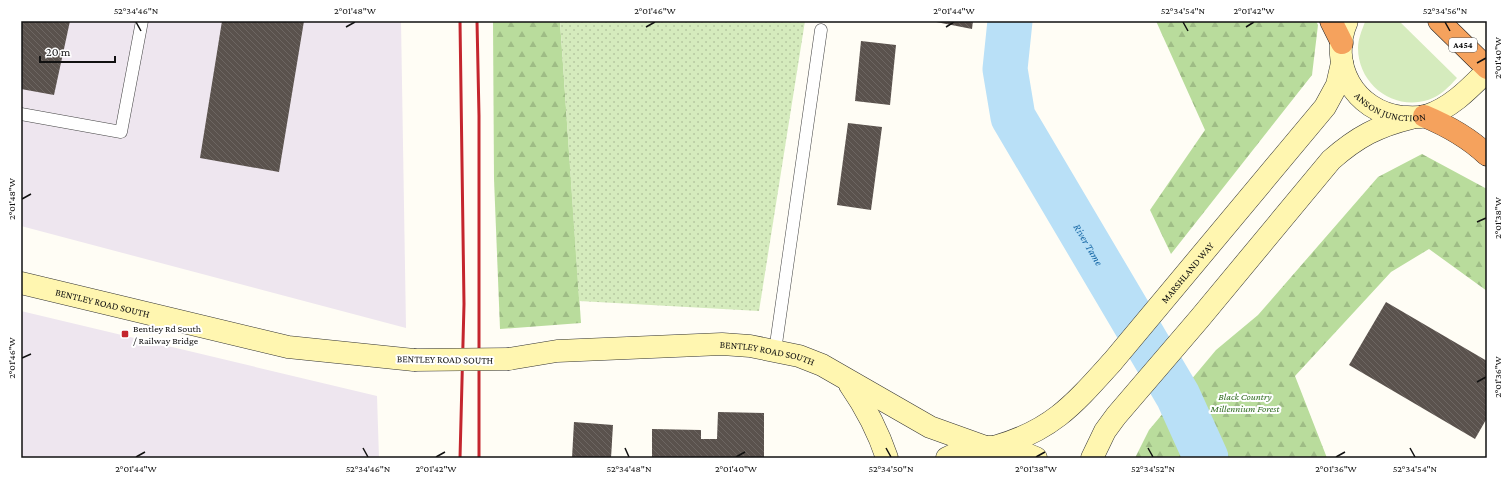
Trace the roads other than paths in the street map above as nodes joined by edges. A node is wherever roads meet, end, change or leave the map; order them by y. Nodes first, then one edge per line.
1 (142, 21) edge
2 (1331, 21) edge
3 (1347, 21) edge
4 (1439, 21) edge
5 (821, 30) dead end
6 (1342, 53) junction
7 (1487, 69) edge
8 (21, 114) edge
9 (1418, 117) junction
10 (1487, 155) edge
11 (21, 283) edge
12 (775, 350) junction
13 (845, 378) junction
14 (990, 446) junction
15 (887, 458) edge
16 (947, 458) edge
17 (1036, 458) edge
18 (1092, 458) edge

1 - 8 lane
2 - 6 highway
3 - 6 street, ANSON JUNCTION
4 - 7 highway, A454
5 - 12 lane
6 - 9 street, ANSON JUNCTION
6 - 14 street, MARSHLAND WAY
7 - 9 street, ANSON JUNCTION
9 - 10 highway
9 - 18 street
11 - 12 street, BENTLEY ROAD SOUTH, bridge
12 - 13 street, BENTLEY ROAD SOUTH
13 - 14 street, BENTLEY ROAD SOUTH
13 - 15 street, BENTLEY ROAD SOUTH
14 - 16 street, MARSHLAND WAY
14 - 17 street, BENTLEY ROAD SOUTH

